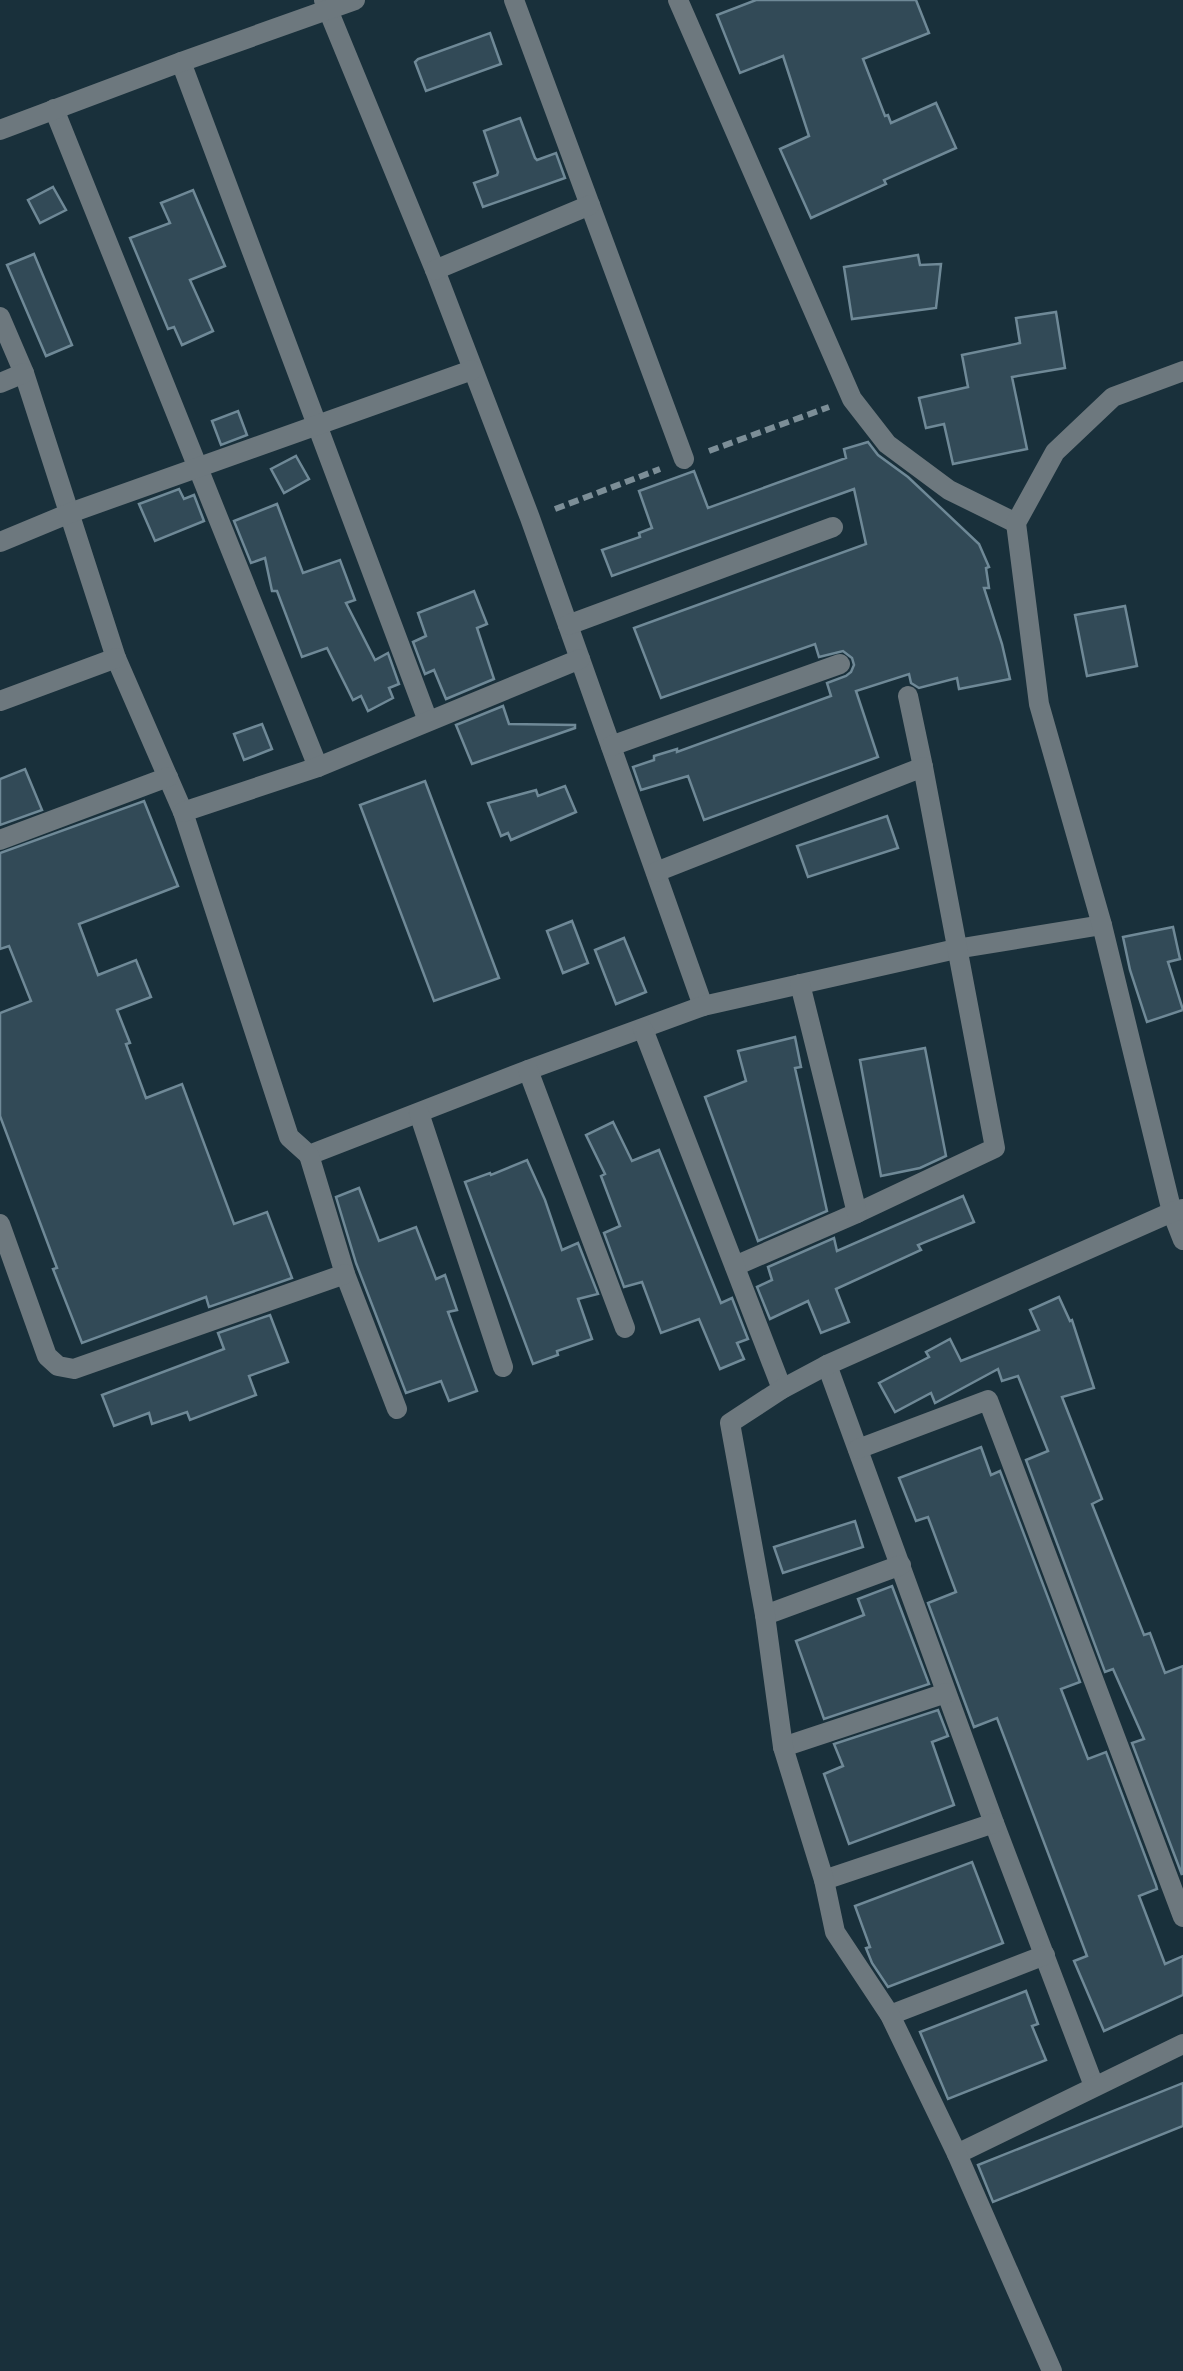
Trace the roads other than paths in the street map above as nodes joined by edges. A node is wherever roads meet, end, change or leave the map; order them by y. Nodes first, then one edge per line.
1 (355, 0) edge
2 (514, 0) edge
3 (678, 0) edge
4 (326, 5) edge
5 (181, 62) junction
6 (54, 109) junction
7 (0, 130) edge
8 (590, 205) junction
9 (435, 270) junction
10 (0, 318) edge
11 (472, 370) junction
12 (1183, 371) edge
13 (24, 373) junction
14 (0, 383) edge
15 (318, 423) junction
16 (684, 460) road end
17 (198, 469) junction
18 (70, 513) junction
19 (1016, 523) junction
20 (833, 527) dead end
21 (0, 542) edge
22 (568, 625) junction
23 (116, 658) junction
24 (580, 660) junction
25 (840, 664) dead end
26 (908, 696) dead end
27 (0, 701) edge
28 (428, 721) junction
29 (610, 746) junction
30 (318, 767) junction
31 (923, 767) junction
32 (168, 778) junction
33 (183, 812) junction
34 (0, 840) edge
35 (656, 872) junction
36 (1102, 925) junction
37 (956, 949) junction
38 (800, 984) junction
39 (704, 1006) junction
40 (643, 1029) junction
41 (528, 1070) junction
42 (419, 1112) junction
43 (310, 1155) junction
44 (1177, 1210) edge
45 (857, 1213) junction
46 (0, 1224) edge
47 (1183, 1240) edge
48 (734, 1266) junction
49 (345, 1274) junction
50 (626, 1328) dead end
51 (827, 1364) junction
52 (502, 1367) dead end
53 (782, 1389) junction
54 (396, 1409) dead end
55 (858, 1449) junction
56 (901, 1565) junction
57 (765, 1615) junction
58 (946, 1693) junction
59 (783, 1748) junction
60 (994, 1823) junction
61 (824, 1880) junction
62 (1183, 1917) edge
63 (1045, 1955) junction
64 (890, 2015) junction
65 (1183, 2044) edge
66 (1094, 2086) junction
67 (957, 2154) junction
68 (1052, 2371) edge

1 - 4 street
2 - 8 street
3 - 19 street
4 - 5 street
4 - 9 street
5 - 6 street
5 - 15 street
6 - 7 street
6 - 17 street
8 - 9 street
8 - 16 street
9 - 11 street
10 - 13 street
11 - 15 street
11 - 22 street
12 - 19 street
13 - 14 street
13 - 18 street
15 - 17 street
15 - 28 street
17 - 18 street
17 - 30 street
18 - 21 street
18 - 23 street
19 - 36 street
20 - 22 street
22 - 24 street
23 - 27 street
23 - 32 street
24 - 28 street
24 - 29 street
25 - 29 street
26 - 31 street
28 - 30 street
29 - 35 street
30 - 33 street
31 - 35 street
31 - 37 street
32 - 33 street
32 - 34 street
33 - 43 street
35 - 39 street
36 - 37 street
36 - 44 street
37 - 38 street
37 - 45 street
38 - 39 street
38 - 45 street
39 - 40 street
40 - 41 street
40 - 48 street
41 - 42 street
41 - 50 street
42 - 43 street
42 - 52 street
43 - 49 street
44 - 47 street
44 - 51 street
45 - 48 street
46 - 49 street
48 - 53 street
49 - 54 street
51 - 53 street
51 - 55 street
53 - 57 street
55 - 56 street
55 - 62 street
56 - 57 street
56 - 58 street
57 - 59 street
58 - 59 street
58 - 60 street
59 - 61 street
60 - 61 street
60 - 63 street
61 - 64 street
63 - 64 street
63 - 66 street
64 - 67 street
65 - 66 street
66 - 67 street
67 - 68 street

